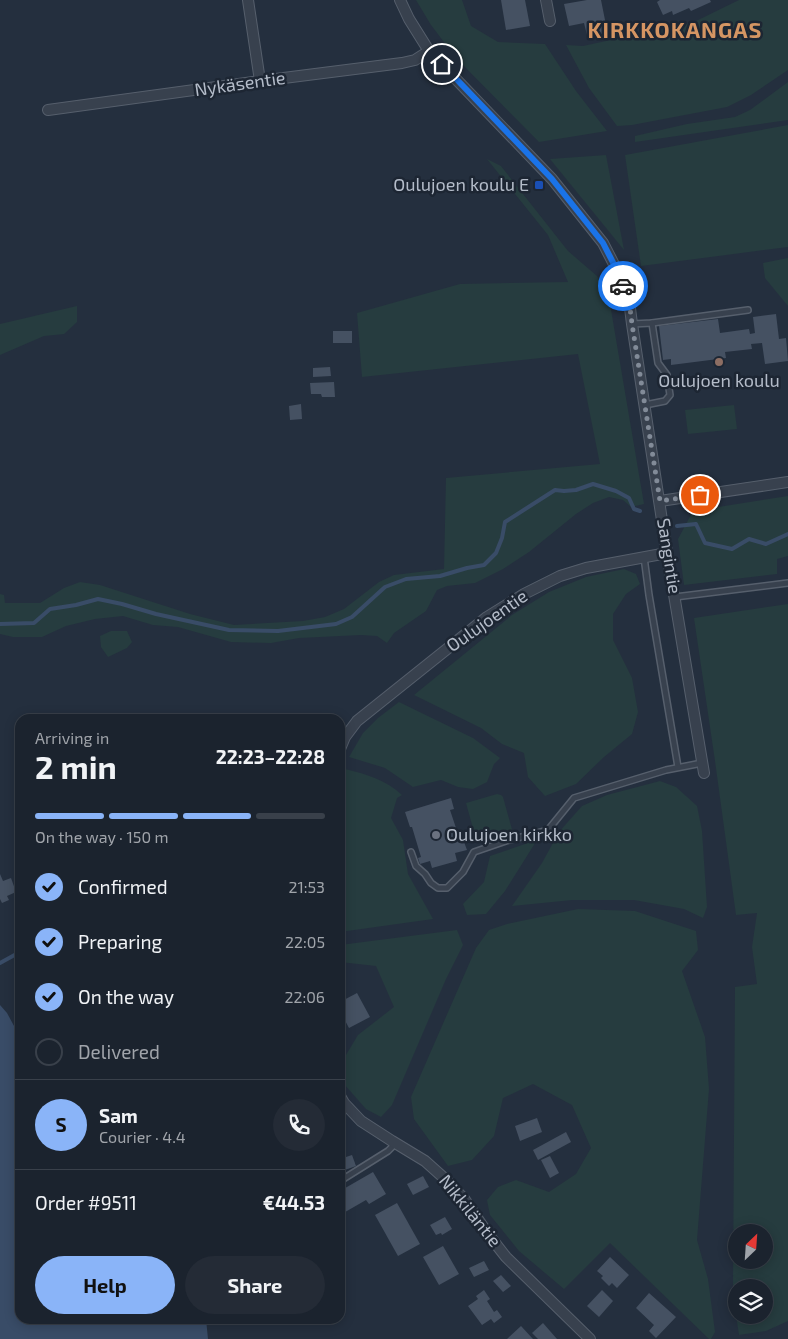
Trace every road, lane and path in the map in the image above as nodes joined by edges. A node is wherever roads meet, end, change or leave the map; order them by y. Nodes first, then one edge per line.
1 (248, 0) edge
2 (400, 0) edge
3 (546, 0) edge
4 (550, 21) dead end
5 (429, 51) junction
6 (260, 81) junction
7 (48, 110) dead end
8 (748, 310) dead end
9 (652, 323) junction
10 (632, 324) junction
11 (645, 405) junction
12 (788, 482) edge
13 (660, 501) junction
14 (667, 553) junction
15 (644, 557) junction
16 (788, 583) edge
17 (675, 597) junction
18 (345, 739) edge
19 (678, 768) junction
20 (703, 768) joint
21 (411, 852) dead end
22 (345, 1104) edge
23 (392, 1141) junction
24 (345, 1178) edge
25 (590, 1339) edge

1 - 6 street
2 - 5 street, Sangintie
3 - 4 street
5 - 6 street, Nykäsentie
5 - 10 street, Sangintie
6 - 7 street, Nykäsentie
8 - 9 lane
9 - 10 lane
9 - 11 lane
10 - 11 street, Sangintie
11 - 13 street, Sangintie
12 - 13 street
13 - 14 street, Sangintie
14 - 15 street, Oulujoentie
14 - 17 street, Sangintie
15 - 18 street, Oulujoentie
15 - 19 lane
16 - 17 lane
17 - 20 street, Sangintie
19 - 20 lane
19 - 21 lane
22 - 23 street, Nikkiläntie
23 - 24 lane
23 - 25 street, Nikkiläntie

